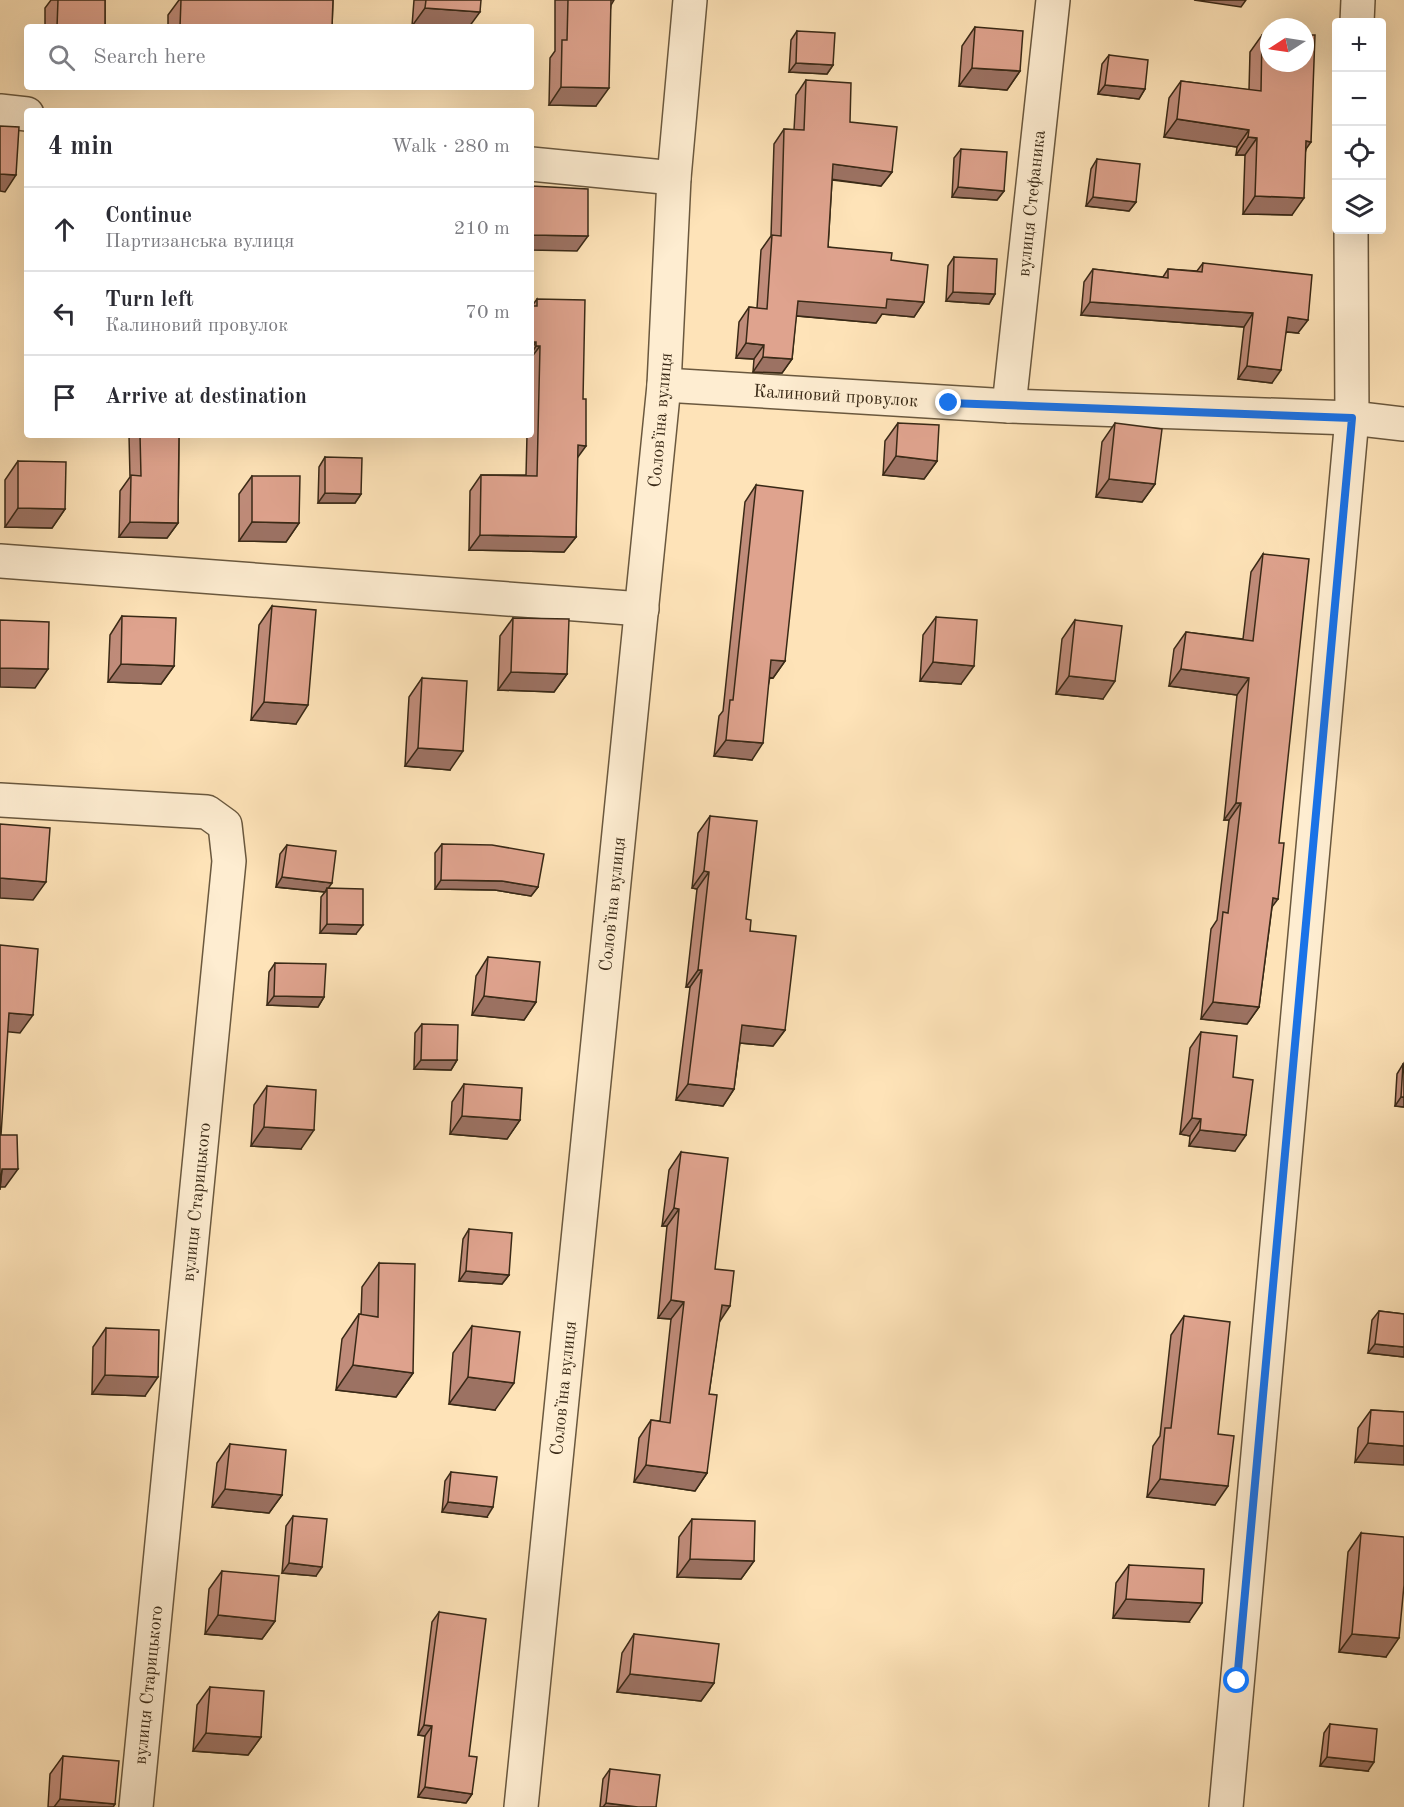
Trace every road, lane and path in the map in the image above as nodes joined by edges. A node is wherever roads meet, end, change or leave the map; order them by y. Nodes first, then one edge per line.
1 (690, 0) edge
2 (1053, 0) edge
3 (1358, 0) edge
4 (1357, 18) edge
5 (0, 111) edge
6 (24, 114) edge
7 (534, 164) edge
8 (674, 178) junction
9 (1351, 234) edge
10 (664, 386) junction
11 (1009, 406) junction
12 (1352, 418) junction
13 (1404, 424) edge
14 (0, 561) edge
15 (642, 609) junction
16 (0, 800) edge
17 (136, 1807) edge
18 (521, 1807) edge
19 (1226, 1807) edge

1 - 8 street, Соловʼїна вулиця
2 - 11 street, вулиця Стефаника
3 - 4 street
5 - 6 street
7 - 8 street
8 - 10 street, Соловʼїна вулиця
9 - 12 street
10 - 11 street, Калиновий провулок
10 - 15 street, Соловʼїна вулиця
11 - 12 street, Калиновий провулок
12 - 13 street, Калиновий провулок
12 - 19 street
14 - 15 street
15 - 18 street, Соловʼїна вулиця
16 - 17 street, вулиця Старицького

